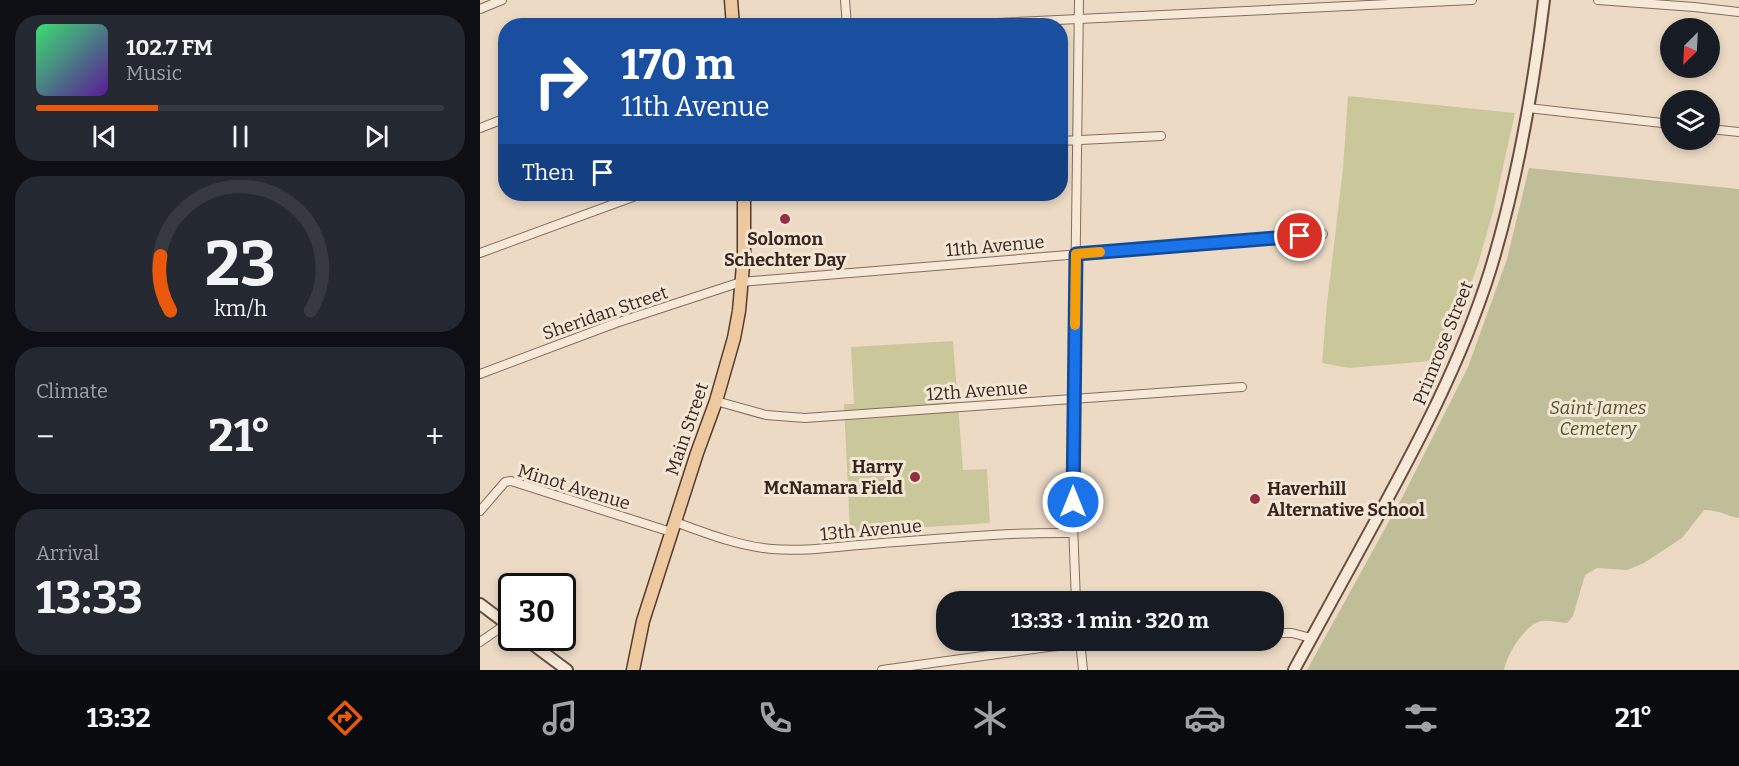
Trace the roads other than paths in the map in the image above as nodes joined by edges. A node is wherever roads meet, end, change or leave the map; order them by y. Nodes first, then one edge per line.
1 (502, 0) edge
2 (731, 0) edge
3 (845, 0) edge
4 (1079, 0) edge
5 (1472, 0) edge
6 (1544, 0) edge
7 (1598, 0) edge
8 (480, 9) edge
9 (1739, 12) edge
10 (732, 18) edge
11 (846, 18) edge
12 (1079, 19) junction
13 (1068, 20) edge
14 (1528, 108) junction
15 (498, 121) edge
16 (1660, 123) edge
17 (480, 128) edge
18 (1720, 130) edge
19 (1739, 132) edge
20 (1161, 136) dead end
21 (1068, 141) edge
22 (1077, 141) junction
23 (622, 201) edge
24 (744, 201) edge
25 (1323, 234) dead end
26 (480, 253) edge
27 (1076, 254) junction
28 (741, 282) junction
29 (480, 374) edge
30 (1242, 387) dead end
31 (1074, 399) junction
32 (716, 401) junction
33 (480, 511) edge
34 (673, 527) junction
35 (1073, 533) junction
36 (1076, 591) edge
37 (480, 604) edge
38 (498, 618) edge
39 (498, 632) edge
40 (1284, 633) edge
41 (1311, 638) junction
42 (480, 642) edge
43 (541, 651) edge
44 (1019, 651) edge
45 (1081, 651) edge
46 (567, 670) edge
47 (633, 670) edge
48 (882, 670) edge
49 (1083, 670) edge
50 (1294, 670) edge

1 - 8 street
2 - 10 main road
3 - 11 street
4 - 12 street
5 - 12 street
6 - 14 main road, Primrose Street
7 - 9 street
12 - 13 street
12 - 22 street
14 - 16 street
14 - 41 main road, Primrose Street
15 - 17 street
18 - 19 street
20 - 22 street
21 - 22 street
22 - 27 street
23 - 26 street
24 - 28 main road, Main Street
25 - 27 street, 11th Avenue
27 - 28 street, 11th Avenue
27 - 31 street
28 - 29 street, Sheridan Street
28 - 32 main road, Main Street
30 - 31 street, 12th Avenue
31 - 32 street, 12th Avenue
31 - 35 street
32 - 34 main road, Main Street
33 - 34 street, Minot Avenue
34 - 35 street, 13th Avenue
34 - 47 main road, Main Street
35 - 36 street
37 - 38 main road
39 - 42 street
40 - 41 street
41 - 50 main road, Primrose Street
43 - 46 main road
44 - 48 street
45 - 49 street

